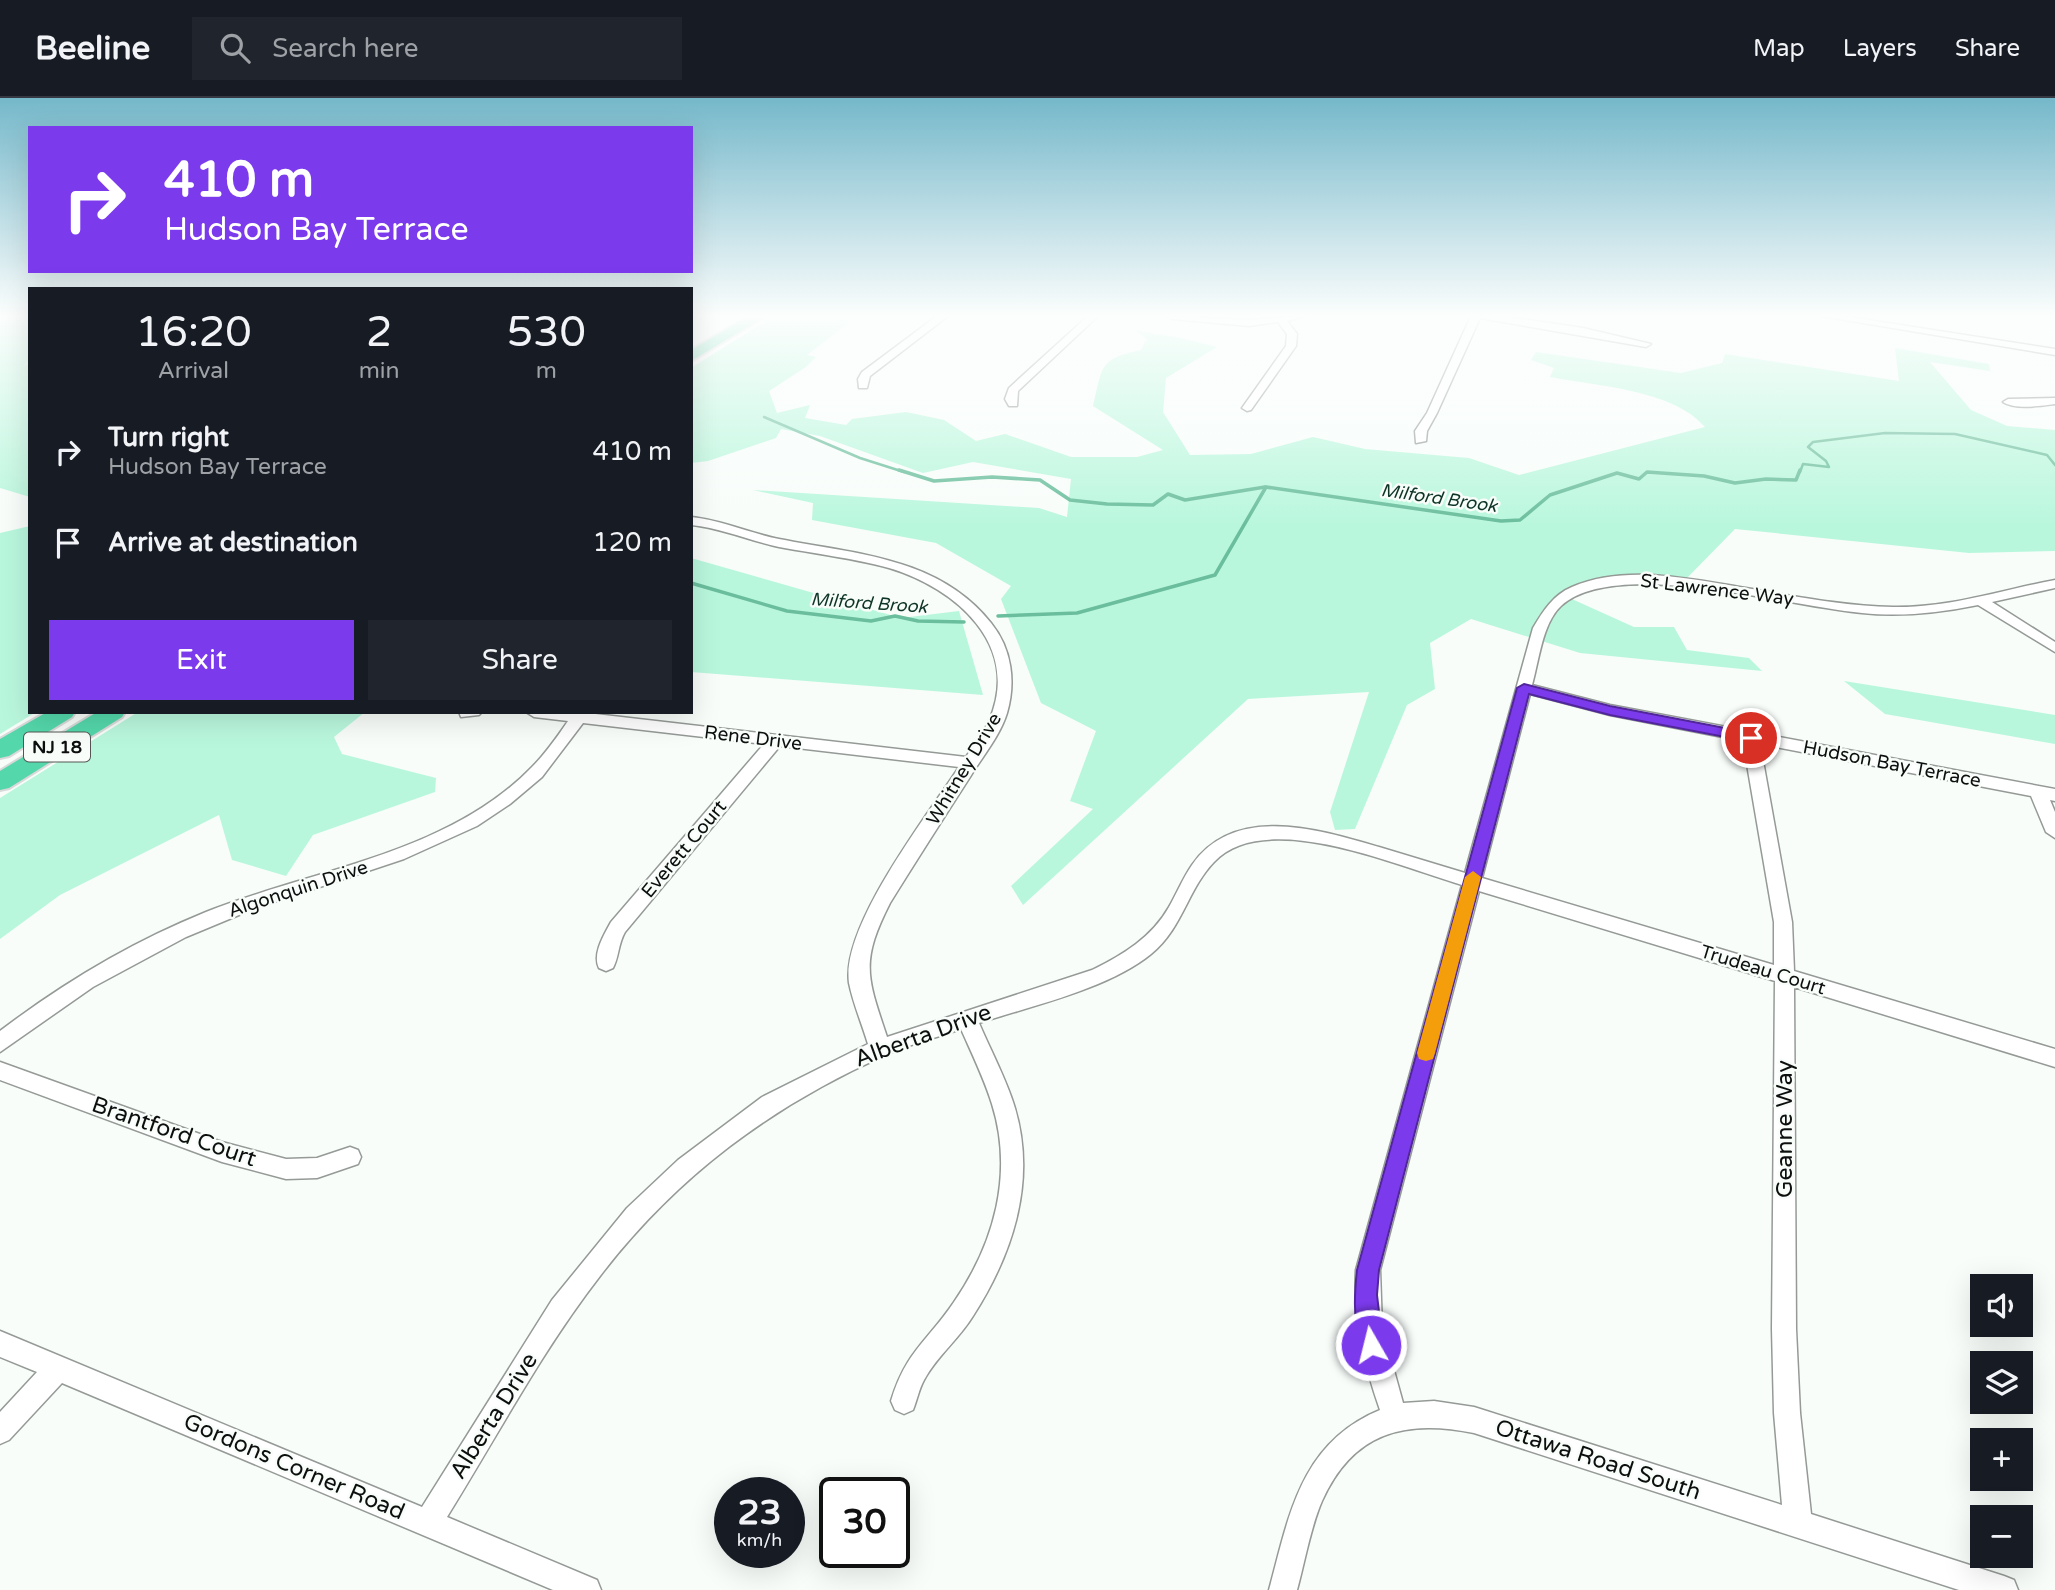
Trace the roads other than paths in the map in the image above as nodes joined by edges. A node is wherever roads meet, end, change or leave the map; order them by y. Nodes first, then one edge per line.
1 (1018, 386) edge
2 (1263, 386) edge
3 (1444, 386) edge
4 (2055, 401) edge
5 (2008, 402) dead end
6 (1013, 404) dead end
7 (1247, 408) dead end
8 (1420, 441) dead end
9 (693, 522) edge
10 (2055, 584) edge
11 (1979, 600) junction
12 (2055, 648) edge
13 (1524, 688) junction
14 (61, 714) edge
15 (111, 714) edge
16 (549, 714) edge
17 (578, 718) junction
18 (1751, 738) junction
19 (775, 741) junction
20 (0, 750) edge
21 (971, 763) junction
22 (0, 782) edge
23 (2047, 794) edge
24 (2055, 832) edge
25 (1472, 881) junction
26 (606, 963) dead end
27 (1785, 976) junction
28 (967, 1020) junction
29 (0, 1044) edge
30 (880, 1048) junction
31 (2055, 1058) edge
32 (0, 1071) edge
33 (349, 1157) dead end
34 (0, 1344) edge
35 (57, 1369) junction
36 (904, 1401) dead end
37 (1395, 1417) junction
38 (0, 1431) edge
39 (428, 1522) junction
40 (1798, 1522) junction
41 (587, 1590) edge
42 (1283, 1590) edge
43 (2004, 1590) edge

1 - 6 street
2 - 7 street
3 - 8 street
4 - 5 street
9 - 21 street, Whitney Drive
10 - 11 street, St Lawrence Way
11 - 12 street
11 - 13 street, St Lawrence Way
13 - 18 street, Hudson Bay Terrace
13 - 25 street, St Lawrence Way
14 - 20 highway, NJ 18
15 - 22 highway, NJ 18
16 - 17 street, Rene Drive
17 - 19 street, Rene Drive
17 - 29 street, Algonquin Drive
18 - 23 street, Hudson Bay Terrace
18 - 27 street, Geanne Way
19 - 21 street, Rene Drive
19 - 26 street, Everett Court
21 - 30 street, Whitney Drive
23 - 24 street
25 - 27 street, Trudeau Court
25 - 28 street, Alberta Drive
25 - 37 street, St Lawrence Way
27 - 31 street, Trudeau Court
27 - 40 street, Geanne Way
28 - 30 street, Alberta Drive
28 - 36 street
30 - 39 street, Alberta Drive
32 - 33 street, Brantford Court
34 - 35 street, Gordons Corner Road
35 - 38 street
35 - 39 street, Gordons Corner Road
37 - 40 street, Ottawa Road South
37 - 42 street, Ottawa Road South
39 - 41 street, Gordons Corner Road
40 - 43 street, Ottawa Road South

